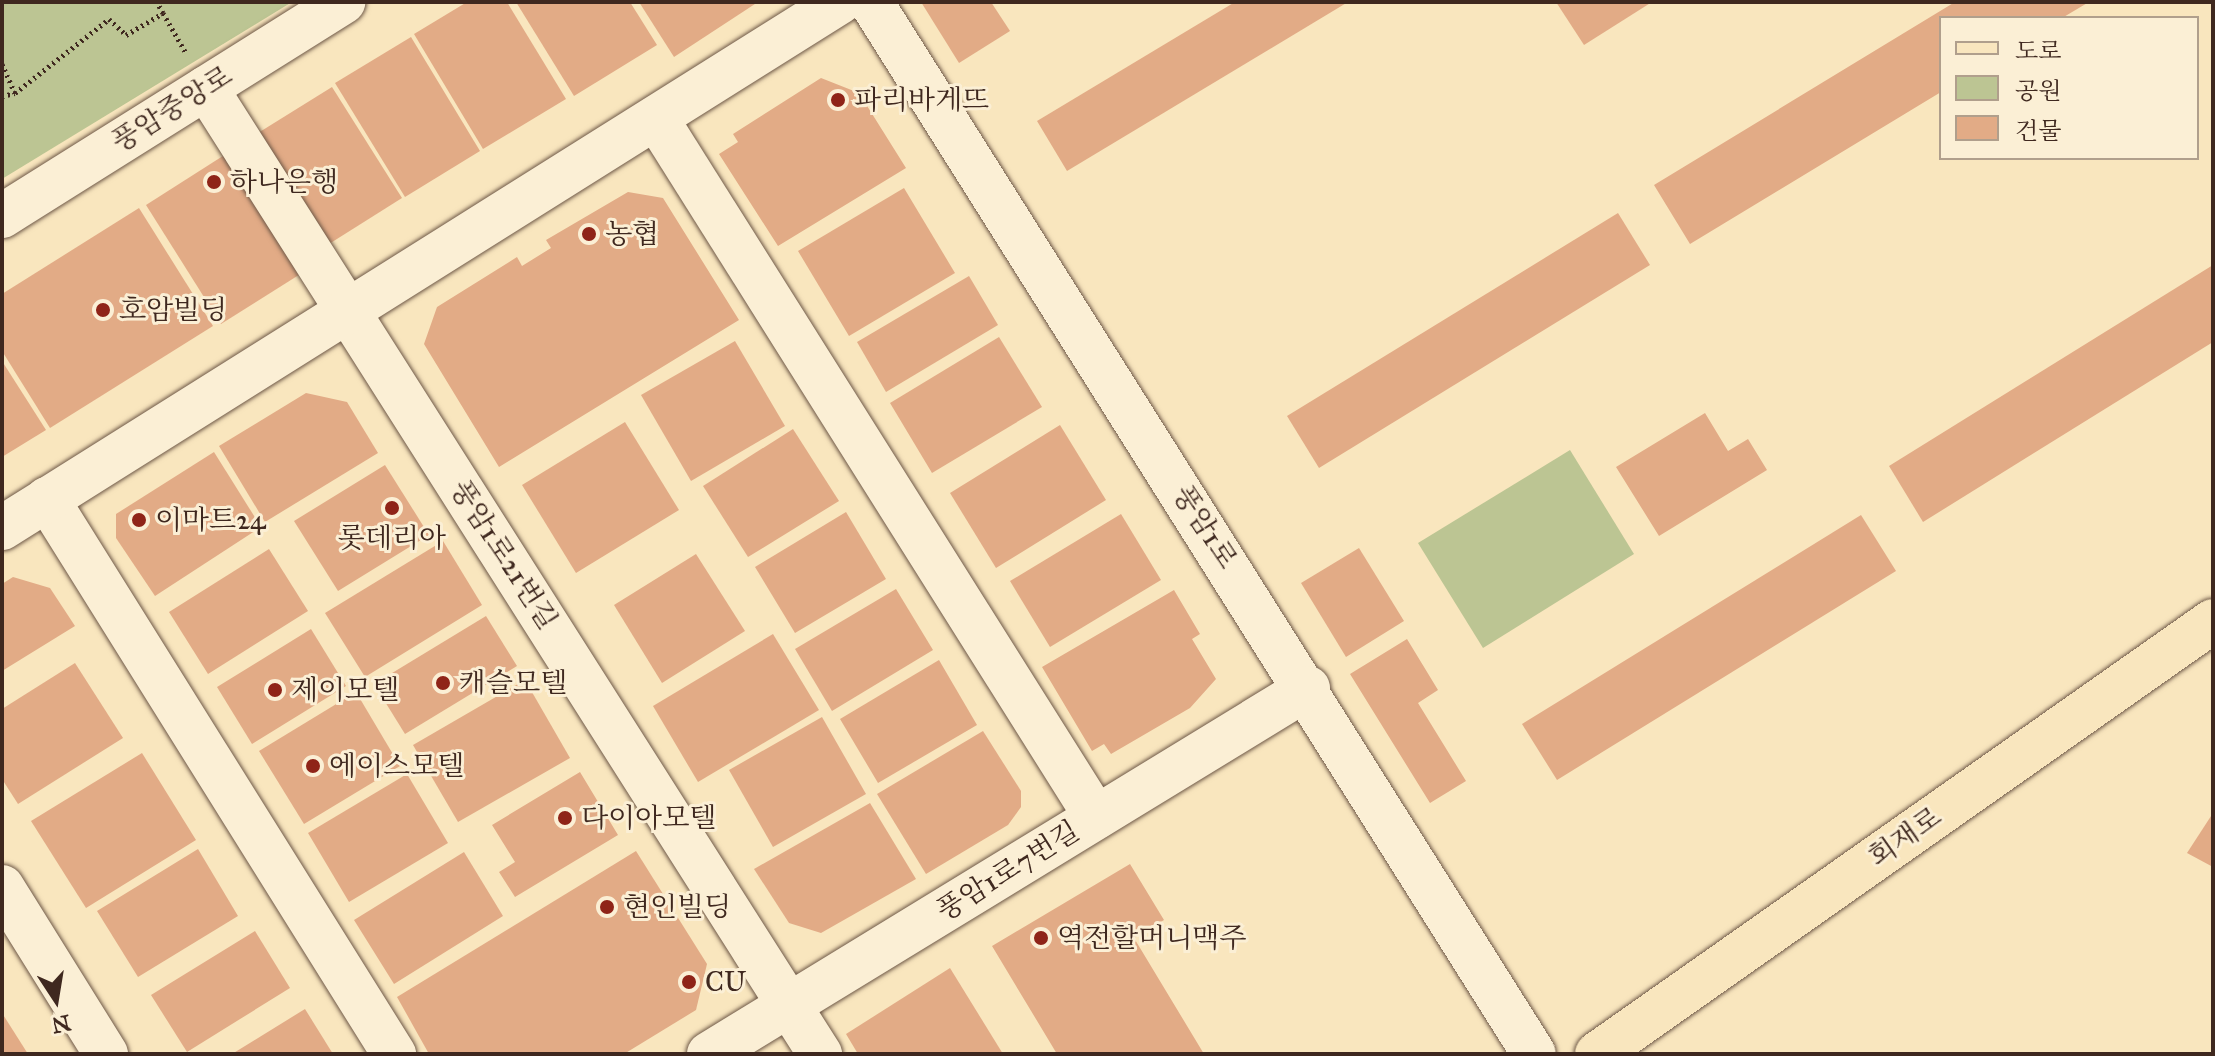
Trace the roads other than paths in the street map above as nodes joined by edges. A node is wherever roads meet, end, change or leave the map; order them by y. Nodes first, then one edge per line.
1 (343, 2) edge
2 (840, 2) edge
3 (871, 2) edge
4 (206, 88) junction
5 (656, 118) junction
6 (2, 216) edge
7 (346, 308) junction
8 (47, 499) junction
9 (2, 528) edge
10 (2213, 621) edge
11 (1308, 688) junction
12 (1096, 817) junction
13 (2, 887) edge
14 (790, 1005) junction
15 (106, 1054) edge
16 (394, 1054) edge
17 (709, 1054) edge
18 (820, 1054) edge
19 (1534, 1054) edge
20 (1597, 1054) edge

1 - 4 street, 풍암중앙로
2 - 5 street
3 - 11 street, 풍암1로
4 - 6 street, 풍암중앙로
4 - 7 street, 풍암1로21번길
5 - 7 street
5 - 12 street
7 - 8 street
7 - 14 street, 풍암1로21번길
8 - 9 street
8 - 16 street
10 - 20 main road, 회재로
11 - 12 street, 풍암1로7번길
11 - 19 street, 풍암1로
12 - 14 street, 풍암1로7번길
13 - 15 street
14 - 17 street, 풍암1로7번길
14 - 18 street, 풍암1로21번길

